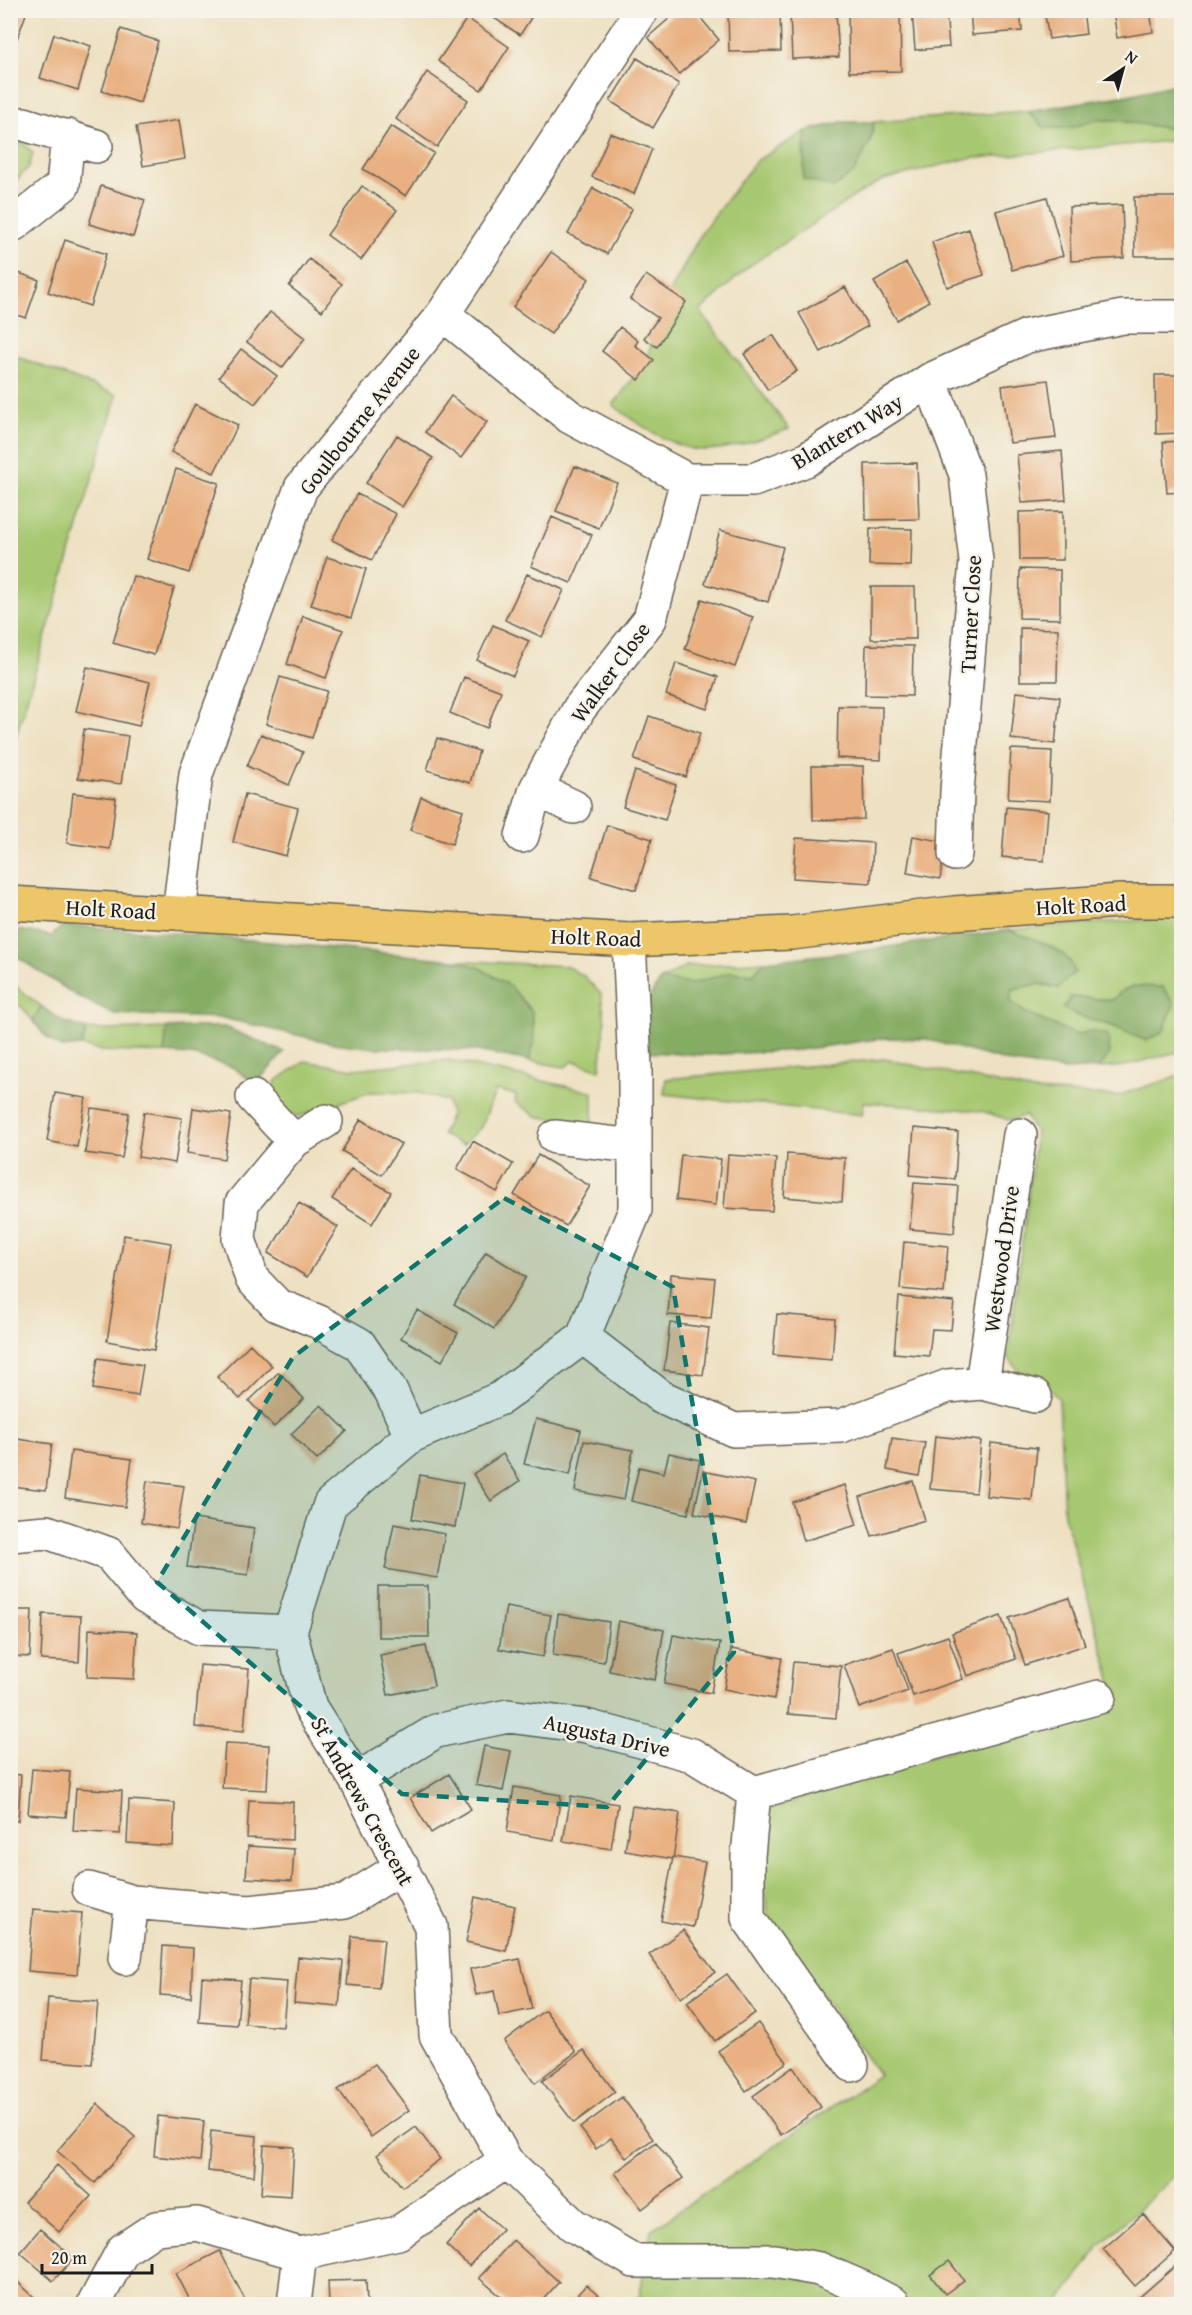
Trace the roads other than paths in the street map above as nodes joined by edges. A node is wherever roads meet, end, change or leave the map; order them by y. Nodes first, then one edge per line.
1 (642, 10) edge
2 (24, 124) dead end
3 (10, 223) edge
4 (443, 314) junction
5 (1182, 317) edge
6 (930, 380) junction
7 (687, 480) junction
8 (536, 789) junction
9 (574, 807) dead end
10 (522, 836) dead end
11 (955, 855) dead end
12 (1182, 902) edge
13 (10, 903) edge
14 (179, 913) junction
15 (629, 940) junction
16 (253, 1097) dead end
17 (326, 1121) dead end
18 (1020, 1135) dead end
19 (555, 1137) dead end
20 (294, 1141) junction
21 (634, 1146) junction
22 (583, 1337) junction
23 (982, 1383) junction
24 (1035, 1396) dead end
25 (411, 1436) junction
26 (10, 1535) edge
27 (290, 1632) junction
28 (1099, 1697) dead end
29 (356, 1780) junction
30 (754, 1793) junction
31 (402, 1867) junction
32 (89, 1889) dead end
33 (132, 1902) junction
34 (125, 1958) dead end
35 (852, 2066) dead end
36 (506, 2161) junction
37 (300, 2254) junction
38 (94, 2304) edge
39 (294, 2304) edge
40 (894, 2304) edge

1 - 4 street, Goulbourne Avenue
2 - 3 street
4 - 7 street, Blantern Way
4 - 14 street, Goulbourne Avenue
5 - 6 street, Blantern Way
6 - 7 street, Blantern Way
6 - 11 street, Turner Close
7 - 8 street, Walker Close
8 - 9 street
8 - 10 street, Walker Close
12 - 15 main road, Holt Road
13 - 14 main road, Holt Road
14 - 15 main road, Holt Road
15 - 21 street
16 - 20 street
17 - 20 street
18 - 23 street, Westwood Drive
19 - 21 street
20 - 25 street
21 - 22 street
22 - 23 street
22 - 25 street
23 - 24 street
25 - 27 street
26 - 27 street
27 - 29 street, St Andrews Crescent
28 - 30 street
29 - 30 street, Augusta Drive
29 - 31 street, St Andrews Crescent
30 - 35 street
31 - 33 street
31 - 36 street, St Andrews Crescent
32 - 33 street
33 - 34 street
36 - 37 street
36 - 40 street, St Andrews Crescent
37 - 38 street
37 - 39 street

